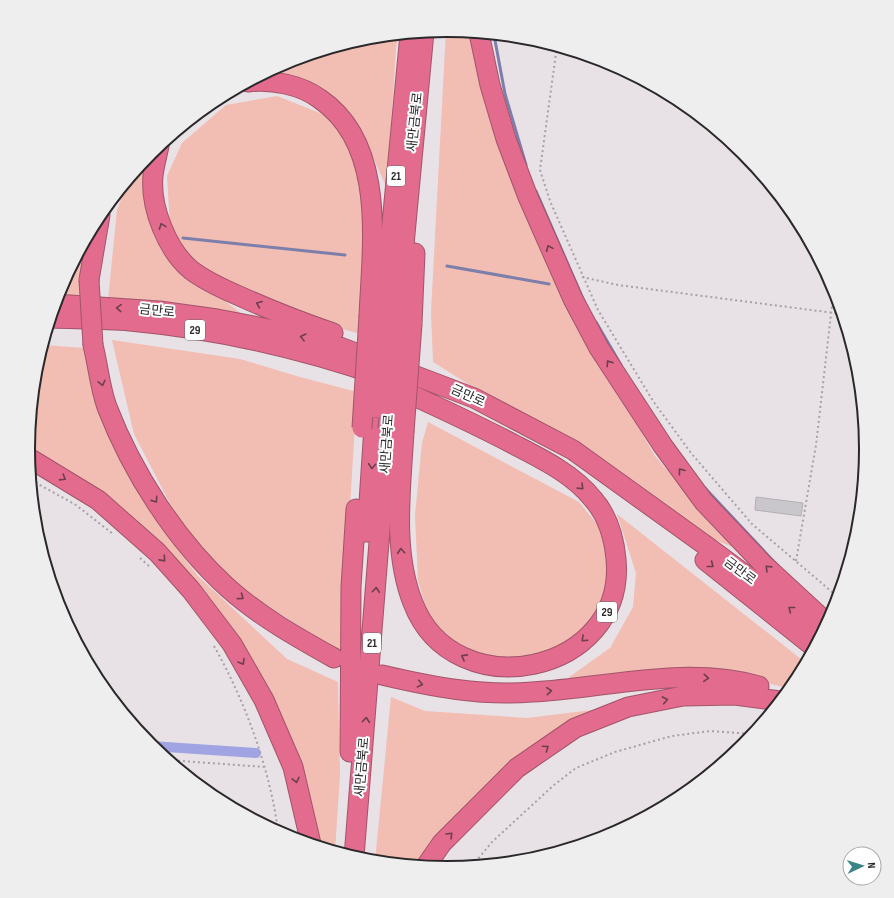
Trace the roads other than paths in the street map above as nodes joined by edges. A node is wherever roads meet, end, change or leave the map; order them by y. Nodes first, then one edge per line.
1 (423, 38) edge
2 (410, 39) edge
3 (480, 39) edge
4 (258, 83) edge
5 (156, 158) edge
6 (97, 231) edge
7 (61, 304) edge
8 (57, 318) edge
9 (390, 319) junction
10 (336, 361) junction
11 (524, 423) junction
12 (382, 429) junction
13 (35, 462) edge
14 (823, 619) edge
15 (817, 631) edge
16 (810, 644) edge
17 (334, 658) dead end
18 (382, 675) dead end
19 (780, 692) edge
20 (774, 700) edge
21 (310, 837) edge
22 (343, 848) edge
23 (354, 850) edge
24 (430, 860) edge

1 - 9 highway, 새만금북로 / 21
2 - 9 highway, 새만금북로 / 21
14 -> 3 highway
4 - 9 highway
11 -> 5 highway
6 -> 17 highway, bridge
11 -> 7 highway, 금만로
8 - 10 highway, 금만로 / 29
9 - 12 highway, 새만금북로 / 21, bridge
9 - 12 highway, bridge
10 -> 12 highway, 29
10 -> 16 highway, 금만로
15 -> 11 highway, 금만로
12 -> 22 highway, 새만금북로 / 21
23 -> 12 highway, 새만금북로 / 21
13 -> 21 highway
18 -> 19 highway
24 -> 20 highway

